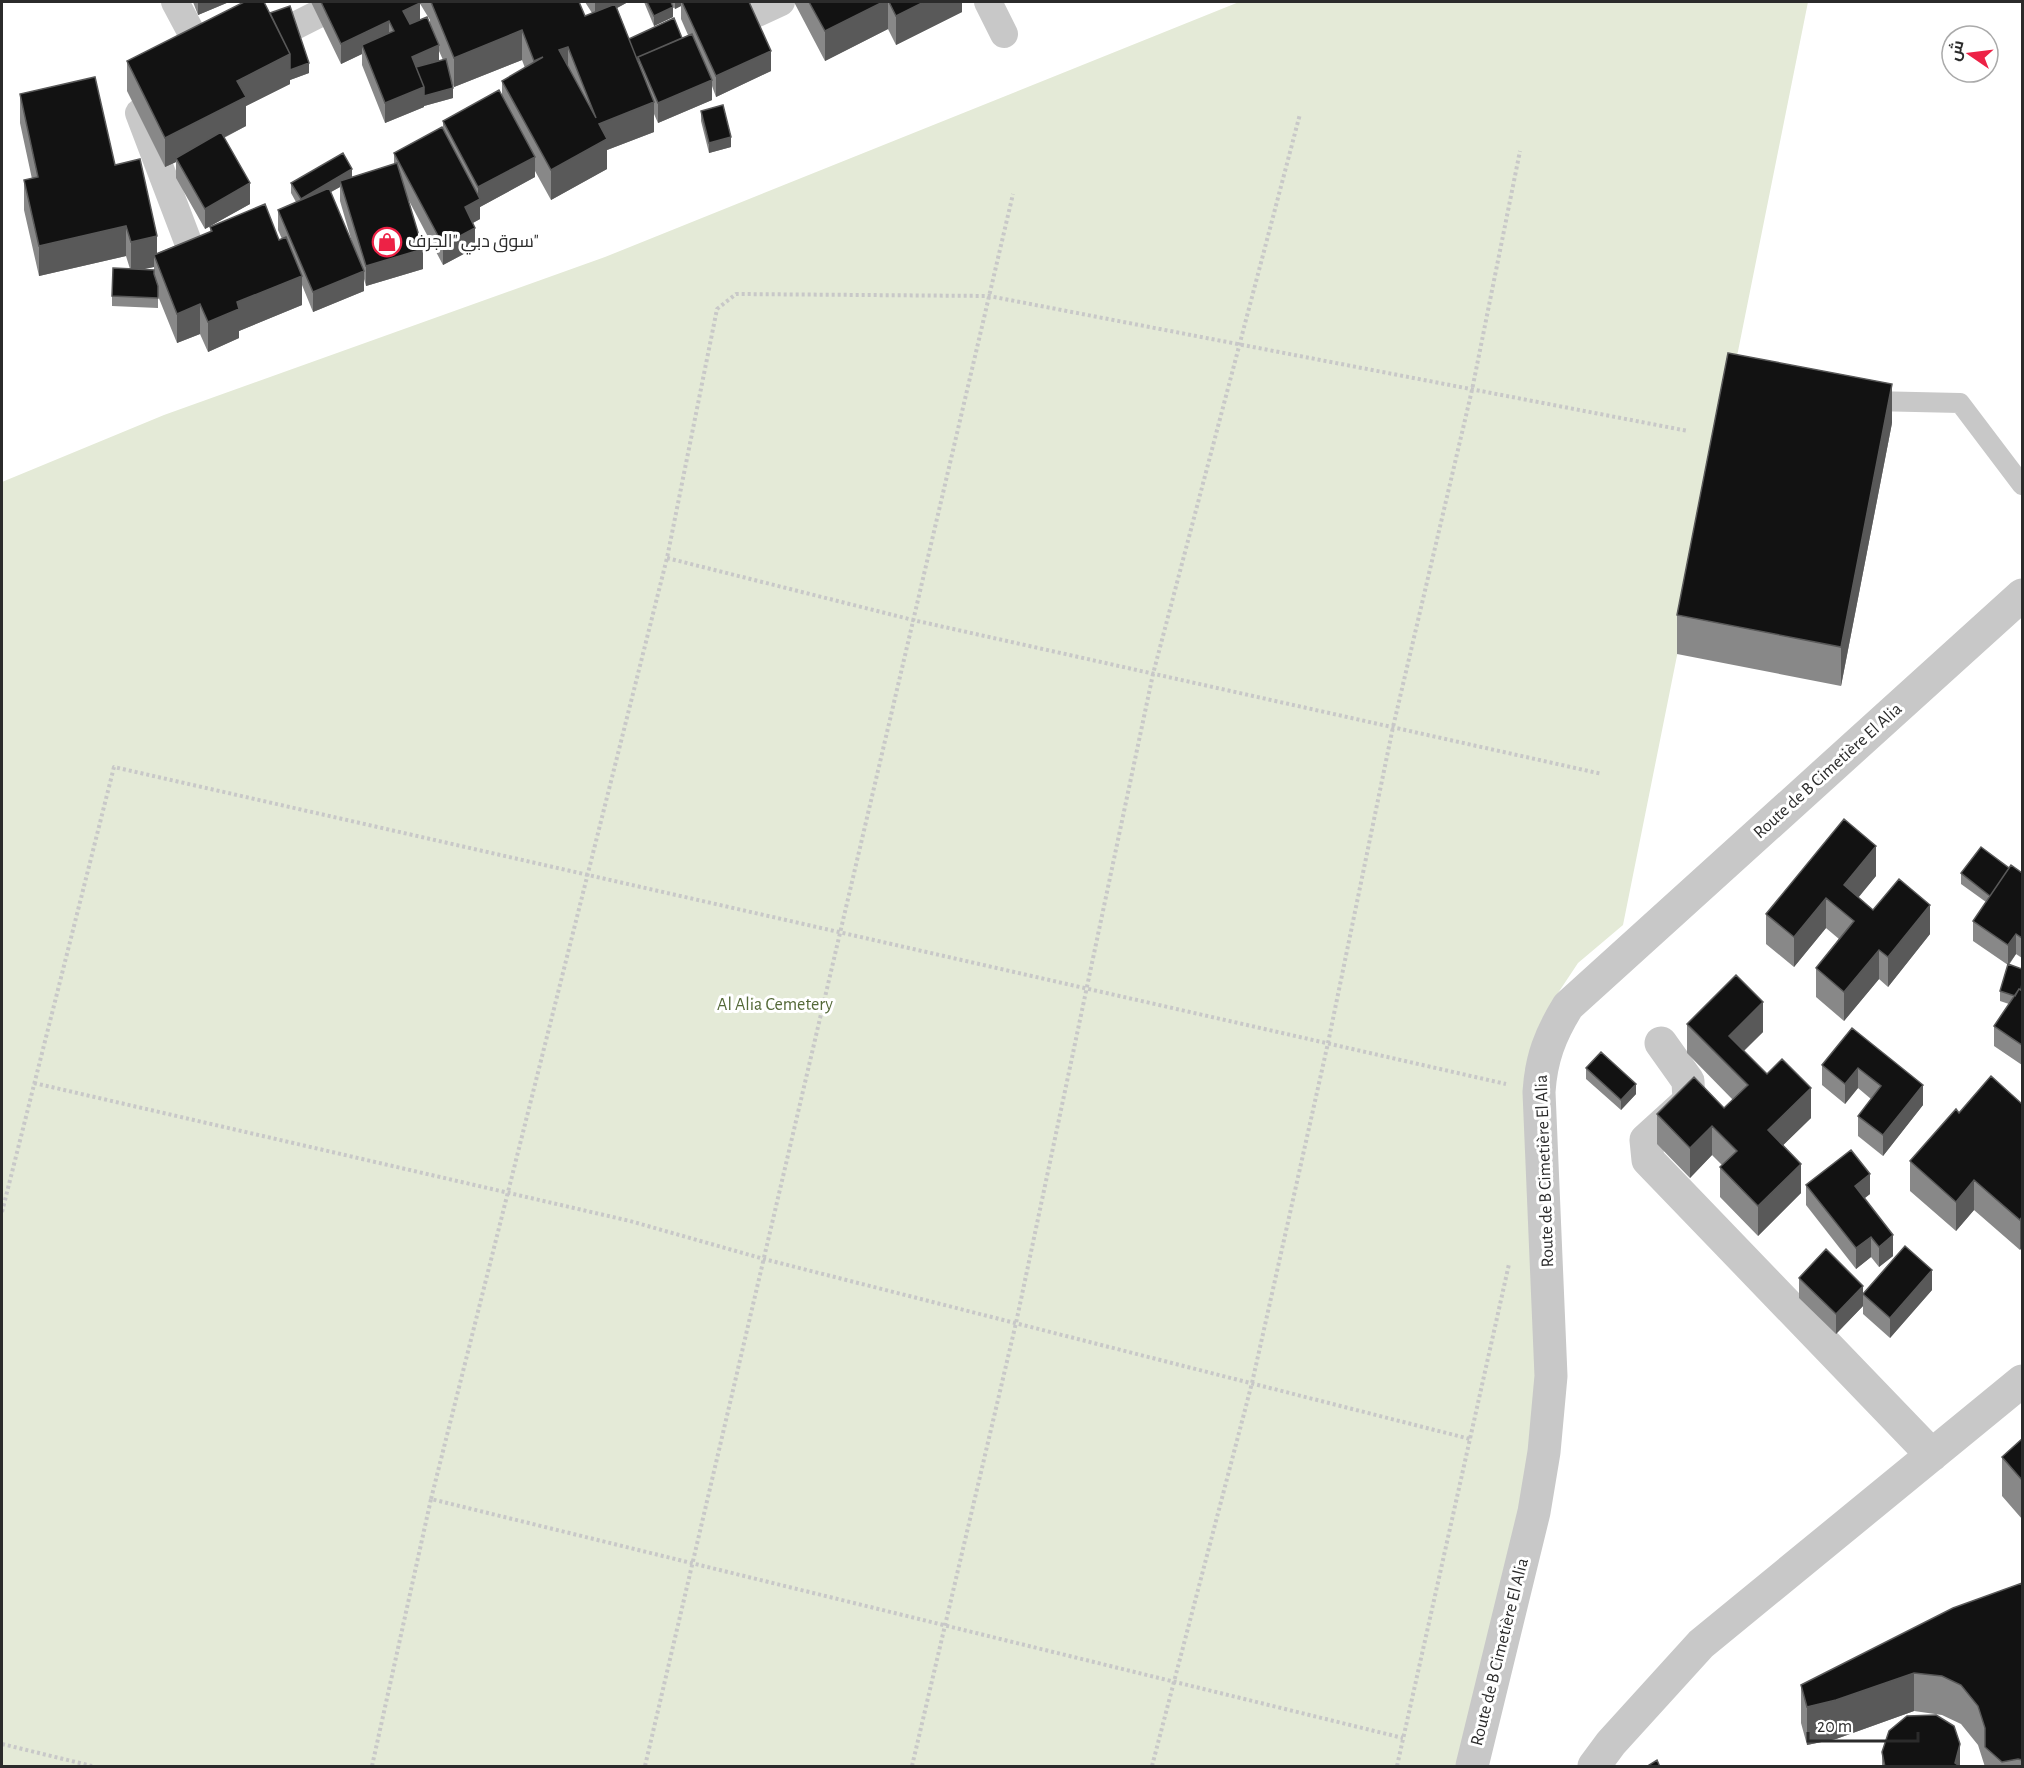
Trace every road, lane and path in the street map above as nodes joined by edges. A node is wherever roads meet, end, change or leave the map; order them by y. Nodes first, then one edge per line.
1 (176, 2) edge
2 (342, 2) edge
3 (988, 2) edge
4 (767, 4) edge
5 (1004, 34) dead end
6 (698, 41) edge
7 (228, 61) junction
8 (1300, 114) dead end
9 (1520, 151) dead end
10 (1013, 194) dead end
11 (212, 277) edge
12 (989, 296) junction
13 (1240, 345) junction
14 (1472, 390) junction
15 (1870, 400) edge
16 (1688, 431) dead end
17 (2022, 485) edge
18 (667, 558) junction
19 (2022, 595) edge
20 (913, 620) junction
21 (1153, 674) junction
22 (1393, 728) junction
23 (1602, 774) dead end
24 (588, 873) junction
25 (841, 931) junction
26 (1086, 988) junction
27 (1328, 1043) junction
28 (1661, 1043) dead end
29 (34, 1083) junction
30 (1539, 1092) junction
31 (509, 1193) junction
32 (2, 1212) edge
33 (1511, 1253) dead end
34 (764, 1259) junction
35 (1016, 1323) junction
36 (2022, 1381) edge
37 (1252, 1383) junction
38 (1470, 1439) junction
39 (1932, 1455) junction
40 (431, 1499) junction
41 (692, 1565) junction
42 (945, 1627) junction
43 (1173, 1682) junction
44 (1403, 1738) junction
45 (2, 1744) edge
46 (92, 1767) edge
47 (372, 1767) edge
48 (645, 1767) edge
49 (912, 1767) edge
50 (1152, 1767) edge
51 (1396, 1767) edge
52 (1472, 1767) edge
53 (1594, 1767) edge

1 - 7 street
2 - 7 street
3 - 5 street
4 - 6 street
7 - 11 street
8 - 13 path
9 - 14 path
10 - 12 path
12 - 13 path
12 - 18 path
12 - 20 path
13 - 14 path
13 - 21 path
14 - 16 path
14 - 22 path
15 - 17 lane
18 - 20 path
18 - 24 path
19 - 30 street, Route de B Cimetière El Alia
20 - 21 path
20 - 25 path
21 - 22 path
21 - 26 path
22 - 23 path
22 - 27 path
24 - 25 path
24 - 29 path
24 - 31 path
25 - 26 path
25 - 34 path
26 - 27 path
26 - 35 path
27 - 30 path
27 - 37 path
28 - 39 street
29 - 31 path
29 - 32 path
30 - 52 street, Route de B Cimetière El Alia
31 - 34 path
31 - 40 path
33 - 38 path
34 - 35 path
34 - 41 path
35 - 37 path
35 - 42 path
36 - 39 street
37 - 38 path
37 - 43 path
38 - 44 path
39 - 53 street
40 - 41 path
40 - 47 path
41 - 42 path
41 - 48 path
42 - 43 path
42 - 49 path
43 - 44 path
43 - 50 path
44 - 51 path
45 - 46 path

